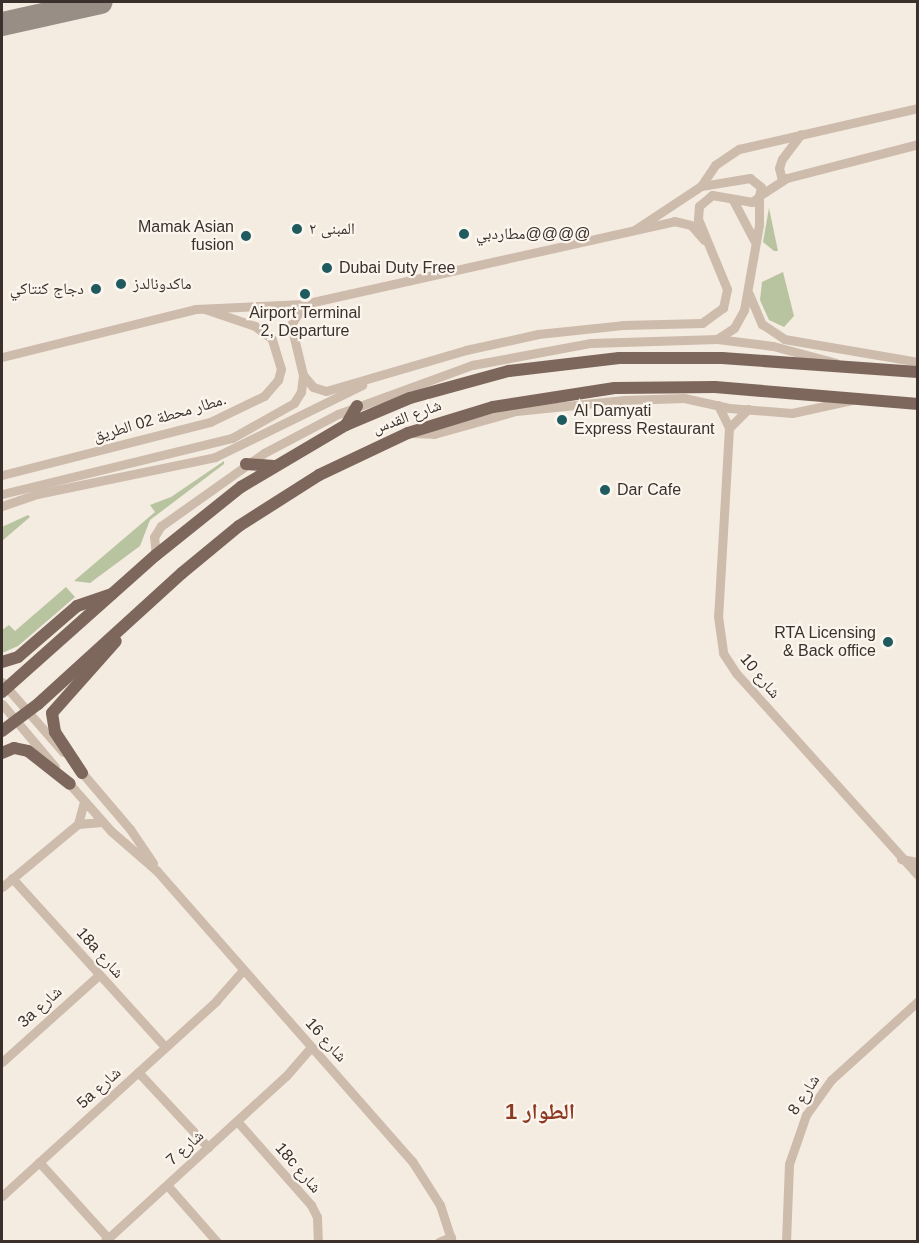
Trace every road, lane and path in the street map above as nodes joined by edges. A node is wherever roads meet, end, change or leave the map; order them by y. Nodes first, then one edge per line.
1 (918, 108) edge
2 (801, 134) junction
3 (918, 144) edge
4 (782, 180) junction
5 (700, 186) junction
6 (759, 196) junction
7 (733, 200) junction
8 (636, 229) junction
9 (754, 240) junction
10 (709, 246) junction
11 (749, 294) junction
12 (304, 304) junction
13 (203, 308) junction
14 (717, 339) junction
15 (2, 357) edge
16 (918, 362) edge
17 (847, 367) junction
18 (918, 372) edge
19 (303, 375) junction
20 (381, 378) junction
21 (856, 399) junction
22 (918, 404) edge
23 (718, 405) junction
24 (357, 406) junction
25 (748, 409) junction
26 (346, 425) junction
27 (729, 428) junction
28 (408, 433) junction
29 (246, 464) junction
30 (273, 466) junction
31 (2, 475) edge
32 (2, 494) edge
33 (2, 506) edge
34 (156, 555) junction
35 (113, 594) junction
36 (126, 624) junction
37 (2, 662) edge
38 (3, 687) edge
39 (2, 704) edge
40 (28, 712) junction
41 (15, 721) junction
42 (2, 731) edge
43 (2, 753) edge
44 (82, 773) junction
45 (70, 784) junction
46 (84, 801) junction
47 (102, 822) junction
48 (78, 824) junction
49 (901, 859) junction
50 (918, 862) edge
51 (157, 871) junction
52 (918, 875) edge
53 (12, 878) junction
54 (2, 887) edge
55 (246, 973) junction
56 (99, 975) junction
57 (918, 1001) edge
58 (165, 1047) junction
59 (314, 1050) junction
60 (6, 1053) edge
61 (2, 1062) edge
62 (138, 1072) junction
63 (237, 1121) junction
64 (208, 1147) junction
65 (39, 1162) junction
66 (167, 1185) junction
67 (2, 1196) edge
68 (452, 1239) edge
69 (106, 1240) edge
70 (216, 1242) edge
71 (318, 1242) edge
72 (439, 1242) edge
73 (786, 1242) edge

1 - 2 street
2 - 4 street
2 - 5 street
3 - 4 street
4 - 6 street
5 - 6 street
5 - 8 street
6 - 7 street
6 - 9 street
7 - 9 street
7 - 10 street
8 - 10 street
8 - 12 street
9 - 11 street
10 - 20 street
11 - 14 street
11 - 16 street
12 - 13 street
12 - 19 street
13 - 15 street
13 - 31 street, مطار محطة 02 الطريق.
14 - 17 street
14 - 24 street
17 - 18 main road, شارع القدس
17 - 26 main road, شارع القدس
19 - 20 street
19 - 32 street, مطار محطة 02 الطريق.
20 - 33 street
21 - 22 main road, شارع القدس
21 - 25 street
21 - 28 main road, شارع القدس
23 - 25 street
23 - 27 street, شارع 10
23 - 28 street
24 - 26 main road
24 - 29 street
25 - 27 street
26 - 30 main road, شارع القدس
27 - 49 street, شارع 10
28 - 36 main road, شارع القدس
29 - 30 main road
29 - 34 street
30 - 34 main road, شارع القدس
34 - 35 main road, شارع القدس
35 - 37 main road
35 - 38 main road, شارع القدس
36 - 40 main road, شارع القدس
36 - 44 main road
38 - 40 street, شارع 16
39 - 41 street, شارع 16
40 - 41 main road, شارع القدس
40 - 44 street, شارع 16
41 - 42 main road, شارع القدس
41 - 45 street, شارع 16
43 - 45 main road
44 - 51 street, شارع 16
45 - 46 street, شارع 16
46 - 47 street, شارع 16
46 - 48 street
47 - 48 street
47 - 51 street, شارع 16
48 - 53 street
49 - 50 street
49 - 52 street, شارع 10
51 - 55 street, شارع 16
53 - 54 street
53 - 56 street, 18a شارع
55 - 58 street, 5a شارع
55 - 59 street, شارع 16
56 - 58 street, 18a شارع
56 - 60 street, 3a شارع
57 - 73 street, شارع 8
58 - 62 street, 5a شارع
59 - 63 street, شارع 7
59 - 68 street, شارع 16
60 - 61 street, 3a شارع
62 - 64 street
62 - 65 street, 5a شارع
63 - 64 street, شارع 7
63 - 71 street, 18c شارع
64 - 66 street, شارع 7
65 - 67 street, 5a شارع
65 - 69 street
66 - 69 street, شارع 7
66 - 70 street
68 - 72 street

